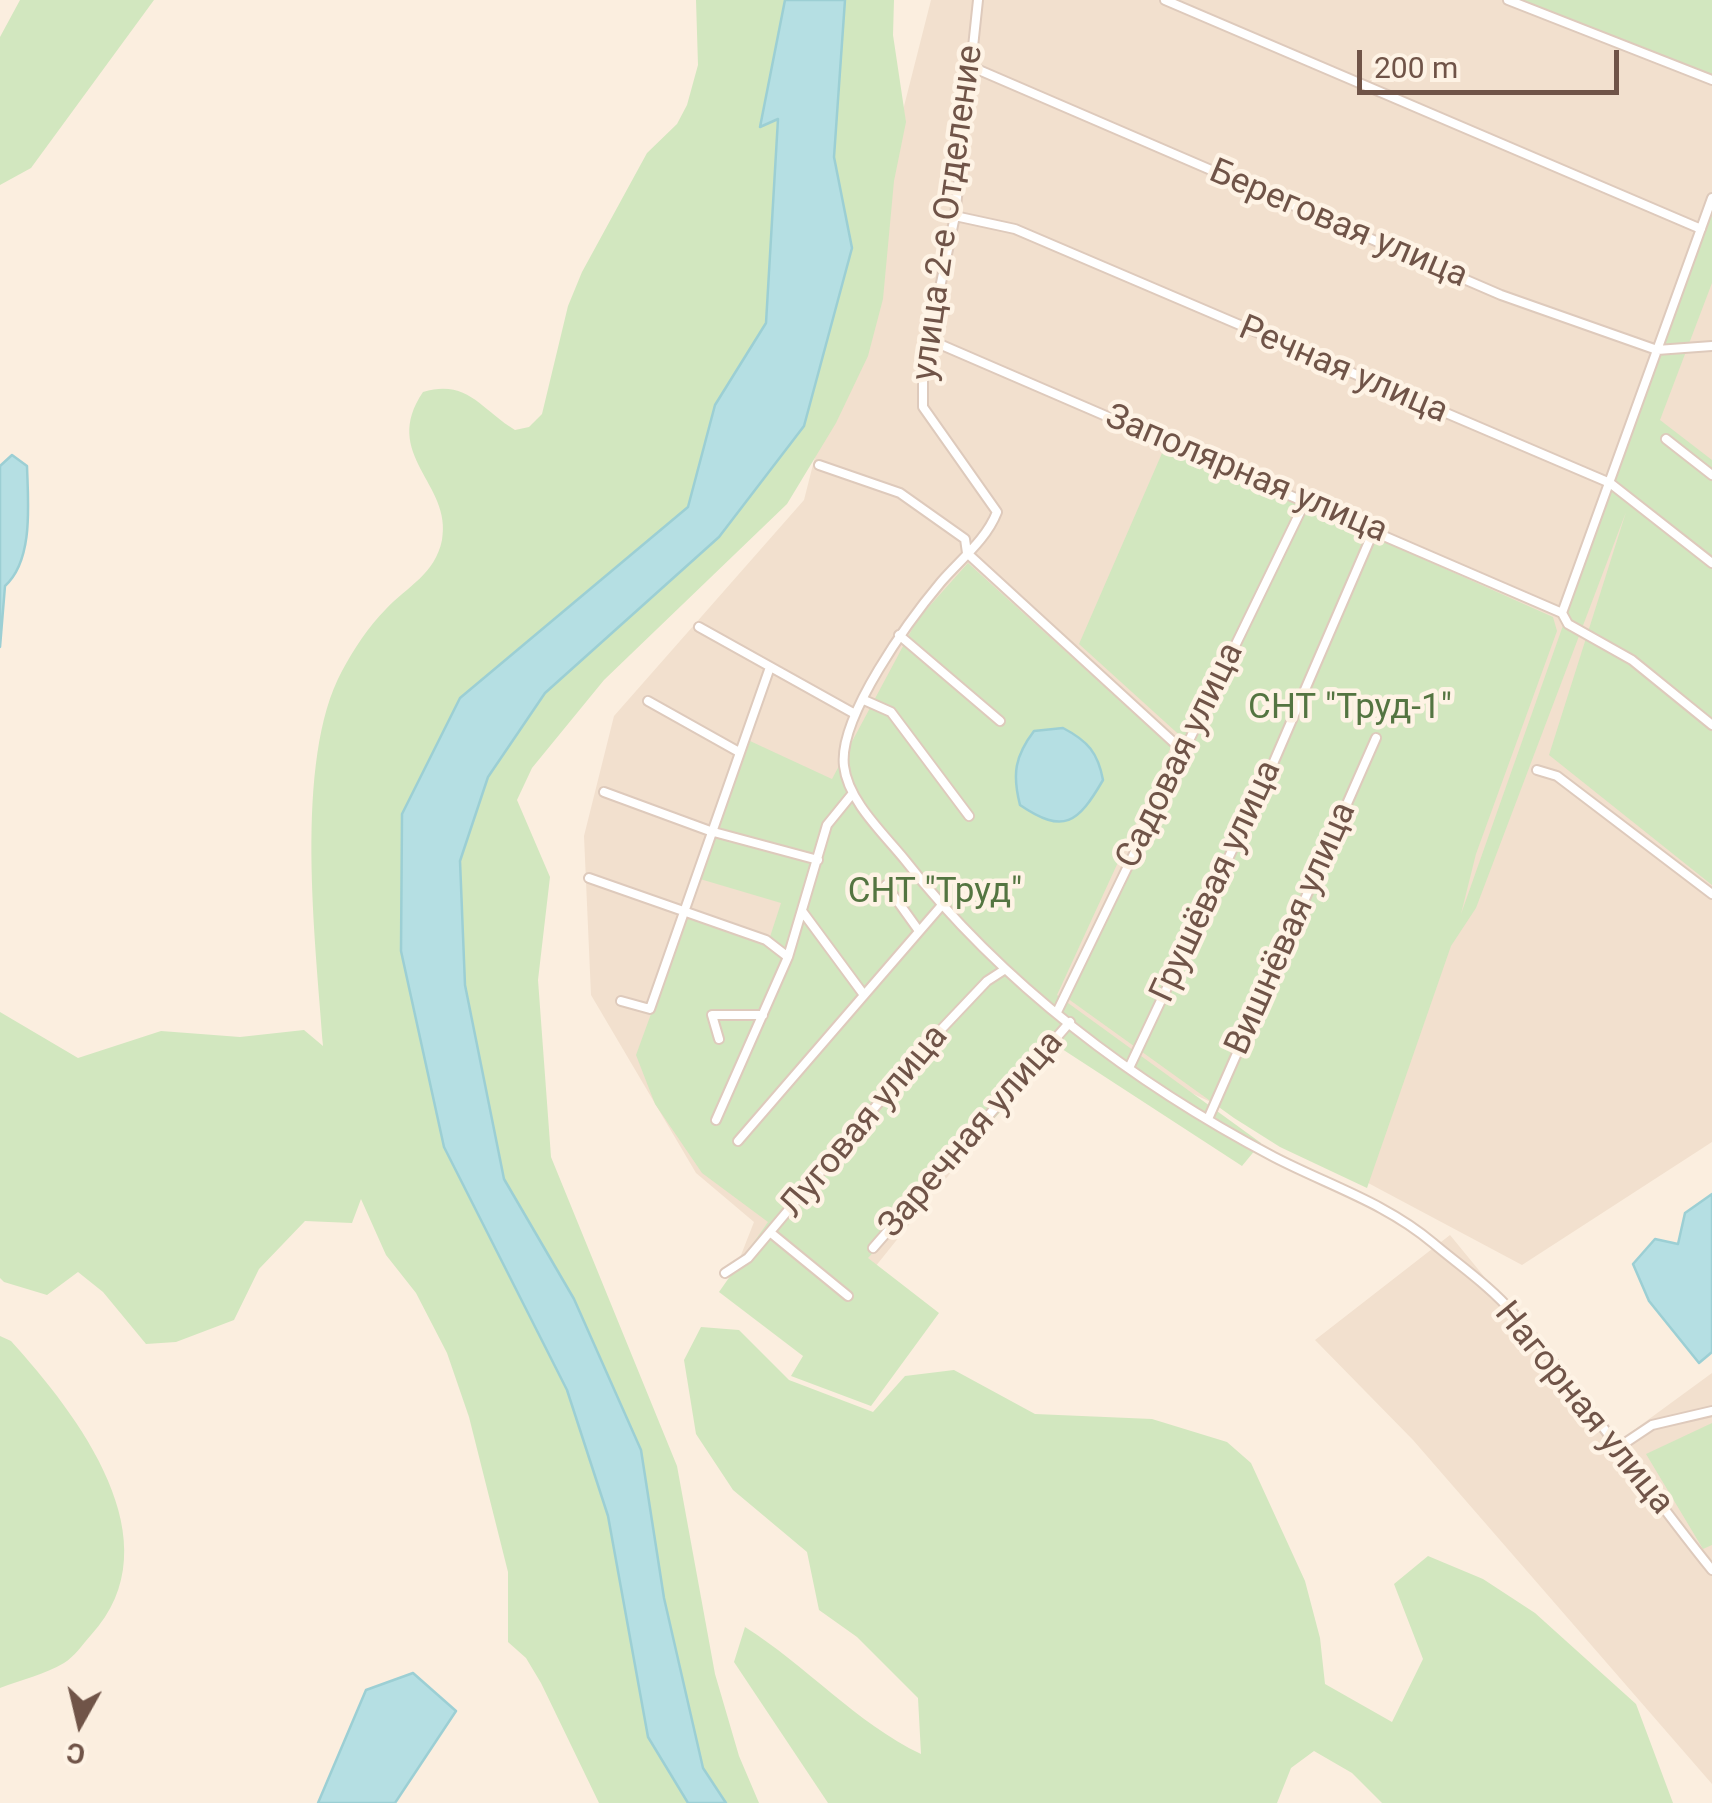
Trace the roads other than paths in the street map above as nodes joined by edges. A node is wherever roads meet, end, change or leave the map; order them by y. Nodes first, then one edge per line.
1 (978, 0) edge
2 (1166, 0) edge
3 (1508, 0) edge
4 (972, 67) junction
5 (1712, 80) edge
6 (1712, 198) edge
7 (955, 216) junction
8 (1701, 229) junction
9 (930, 340) junction
10 (1712, 346) edge
11 (1657, 350) junction
12 (1666, 439) dead end
13 (819, 465) dead end
14 (1712, 475) edge
15 (1610, 483) junction
16 (1306, 500) junction
17 (1374, 530) junction
18 (967, 552) junction
19 (1712, 563) edge
20 (1562, 613) junction
21 (699, 627) dead end
22 (898, 635) junction
23 (769, 670) junction
24 (864, 700) junction
25 (648, 701) dead end
26 (855, 714) junction
27 (1000, 721) dead end
28 (1712, 725) edge
29 (1376, 738) dead end
30 (1182, 750) junction
31 (739, 752) junction
32 (1537, 770) dead end
33 (604, 792) dead end
34 (853, 794) junction
35 (969, 816) dead end
36 (710, 831) junction
37 (818, 860) junction
38 (589, 878) dead end
39 (886, 886) dead end
40 (1712, 894) edge
41 (942, 905) junction
42 (802, 911) junction
43 (683, 912) junction
44 (918, 931) junction
45 (788, 957) junction
46 (1004, 970) junction
47 (864, 996) junction
48 (621, 1001) dead end
49 (1056, 1012) junction
50 (763, 1015) junction
51 (1070, 1022) junction
52 (720, 1039) dead end
53 (1129, 1068) junction
54 (716, 1120) dead end
55 (1208, 1120) junction
56 (738, 1141) dead end
57 (771, 1232) junction
58 (873, 1248) dead end
59 (724, 1273) dead end
60 (848, 1296) dead end
61 (1712, 1410) edge
62 (1616, 1449) junction
63 (1712, 1552) edge
64 (1702, 1558) junction
65 (1712, 1570) edge

1 - 4 street, улица 2-е Отделение
2 - 8 street
3 - 5 street
4 - 7 street, улица 2-е Отделение
4 - 11 street, Береговая улица
6 - 8 street
7 - 9 street, улица 2-е Отделение
7 - 15 street, Речная улица
8 - 11 street
9 - 16 street, Заполярная улица
9 - 18 street, улица 2-е Отделение
10 - 11 street, Береговая улица
11 - 15 street
12 - 14 street
13 - 18 street
15 - 19 street, Речная улица
15 - 20 street
16 - 17 street, Заполярная улица
16 - 30 street, Садовая улица
17 - 20 street, Заполярная улица
17 - 53 street, Грушёвая улица
18 - 22 street, улица 2-е Отделение
18 - 30 street
20 - 28 street, Заполярная улица
21 - 23 street
22 - 24 street, улица 2-е Отделение
22 - 27 street
23 - 26 street
23 - 31 street
24 - 26 street, улица 2-е Отделение
24 - 35 street
25 - 31 street
26 - 34 street
29 - 55 street, Вишнёвая улица
30 - 49 street, Садовая улица
31 - 36 street
32 - 40 street
33 - 36 street
34 - 37 street
34 - 41 street, Нагорная улица
36 - 37 street
36 - 43 street
37 - 42 street
38 - 43 street
39 - 44 street
41 - 44 street
41 - 46 street, Нагорная улица
42 - 45 street
42 - 47 street
43 - 45 street
43 - 48 street
44 - 47 street
45 - 50 street
46 - 49 street, Нагорная улица
46 - 57 street, Луговая улица
47 - 56 street
49 - 51 street, Нагорная улица
50 - 52 street
50 - 54 street
51 - 53 street, Нагорная улица
51 - 58 street, Заречная улица
53 - 55 street, Нагорная улица
55 - 62 street, Нагорная улица
57 - 59 street, Луговая улица
57 - 60 street
61 - 62 street
62 - 64 street, Нагорная улица
63 - 64 street
64 - 65 street, Нагорная улица

